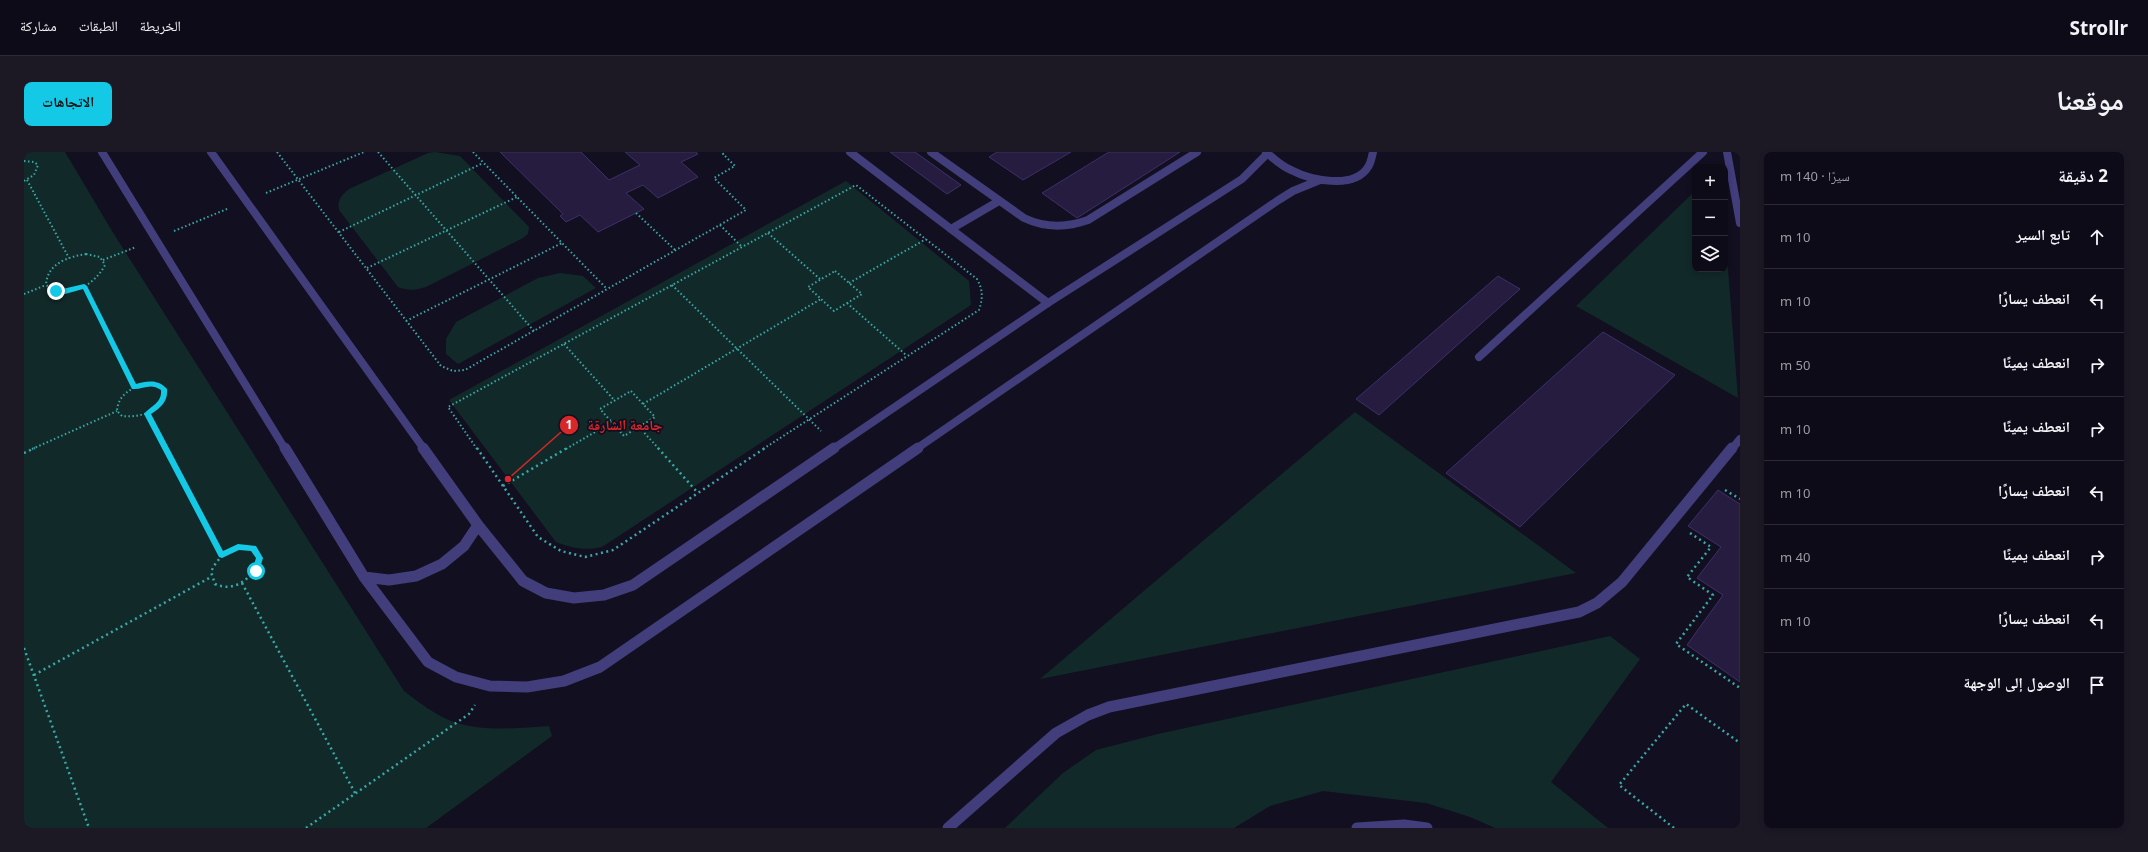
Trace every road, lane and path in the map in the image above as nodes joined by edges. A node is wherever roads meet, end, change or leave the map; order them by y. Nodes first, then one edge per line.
1 (102, 152) edge
2 (211, 152) edge
3 (277, 152) edge
4 (378, 152) edge
5 (473, 152) edge
6 (726, 152) edge
7 (850, 152) edge
8 (931, 152) edge
9 (1197, 152) edge
10 (1372, 152) edge
11 (1703, 152) edge
12 (1727, 152) edge
13 (1267, 153) edge
14 (24, 161) edge
15 (483, 163) junction
16 (27, 180) junction
17 (1320, 180) junction
18 (24, 181) edge
19 (415, 195) junction
20 (517, 197) junction
21 (999, 202) junction
22 (636, 213) dead end
23 (1740, 223) edge
24 (720, 225) junction
25 (952, 229) junction
26 (446, 230) junction
27 (339, 232) junction
28 (768, 233) junction
29 (926, 239) junction
30 (562, 243) junction
31 (742, 247) junction
32 (675, 250) junction
33 (69, 258) junction
34 (367, 268) junction
35 (490, 279) junction
36 (820, 280) junction
37 (849, 283) junction
38 (46, 285) junction
39 (672, 285) junction
40 (84, 286) junction
41 (606, 289) junction
42 (24, 294) edge
43 (821, 299) junction
44 (847, 303) junction
45 (1048, 303) junction
46 (406, 321) junction
47 (534, 331) junction
48 (564, 344) junction
49 (737, 348) junction
50 (906, 355) junction
51 (1479, 357) dead end
52 (134, 387) junction
53 (615, 400) junction
54 (643, 404) junction
55 (117, 411) junction
56 (147, 414) junction
57 (810, 419) junction
58 (612, 422) junction
59 (639, 427) junction
60 (1740, 439) edge
61 (838, 446) junction
62 (24, 453) edge
63 (503, 486) junction
64 (1720, 487) dead end
65 (697, 492) junction
66 (1740, 499) edge
67 (478, 525) junction
68 (1685, 530) dead end
69 (222, 555) junction
70 (211, 577) junction
71 (364, 577) junction
72 (242, 583) junction
73 (24, 648) edge
74 (34, 675) junction
75 (490, 686) junction
76 (1740, 688) edge
77 (1740, 743) edge
78 (355, 793) junction
79 (90, 828) edge
80 (306, 828) edge
81 (948, 828) edge
82 (1357, 828) edge
83 (1427, 828) edge
84 (1674, 828) edge

1 - 71 street
2 - 67 street
3 - 27 path
4 - 19 path
5 - 15 path
6 - 24 path
7 - 25 street
8 - 21 street
9 - 21 street
10 - 17 street
11 - 51 street
12 - 23 street
13 - 17 street
13 - 45 street
14 - 16 path
15 - 19 path
15 - 20 path
16 - 18 path
16 - 33 path
17 - 75 street
19 - 26 path
19 - 27 path
20 - 26 path
20 - 30 path
21 - 25 street
22 - 32 path
24 - 31 path
24 - 32 path
25 - 45 street
26 - 34 path
26 - 35 path
27 - 34 path
28 - 29 path
28 - 31 path
28 - 36 path
29 - 37 path
29 - 50 path
30 - 35 path
30 - 41 path
31 - 39 path
32 - 41 path
33 - 38 path
33 - 40 path
34 - 46 path
35 - 46 path
35 - 47 path
36 - 37 path
36 - 43 path
37 - 44 path
38 - 40 path
38 - 42 path
39 - 48 path
39 - 49 path
40 - 52 path
41 - 47 path
43 - 44 path
43 - 49 path
44 - 50 path
45 - 61 street
46 - 47 path
48 - 53 path
48 - 63 path
49 - 54 path
49 - 57 path
50 - 57 path
52 - 55 path
52 - 56 path
53 - 54 path
53 - 58 path
54 - 59 path
55 - 56 path
55 - 62 path
56 - 69 path
57 - 61 path
57 - 65 path
58 - 59 path
58 - 63 path
59 - 65 path
60 - 81 street
61 - 67 street
63 - 65 path
64 - 66 path
67 - 71 street
68 - 76 path
69 - 70 path
69 - 72 path
70 - 72 path
70 - 74 path
71 - 75 street
72 - 78 path
73 - 74 path
74 - 79 path
75 - 78 path
77 - 84 path
78 - 80 path
82 - 83 street

